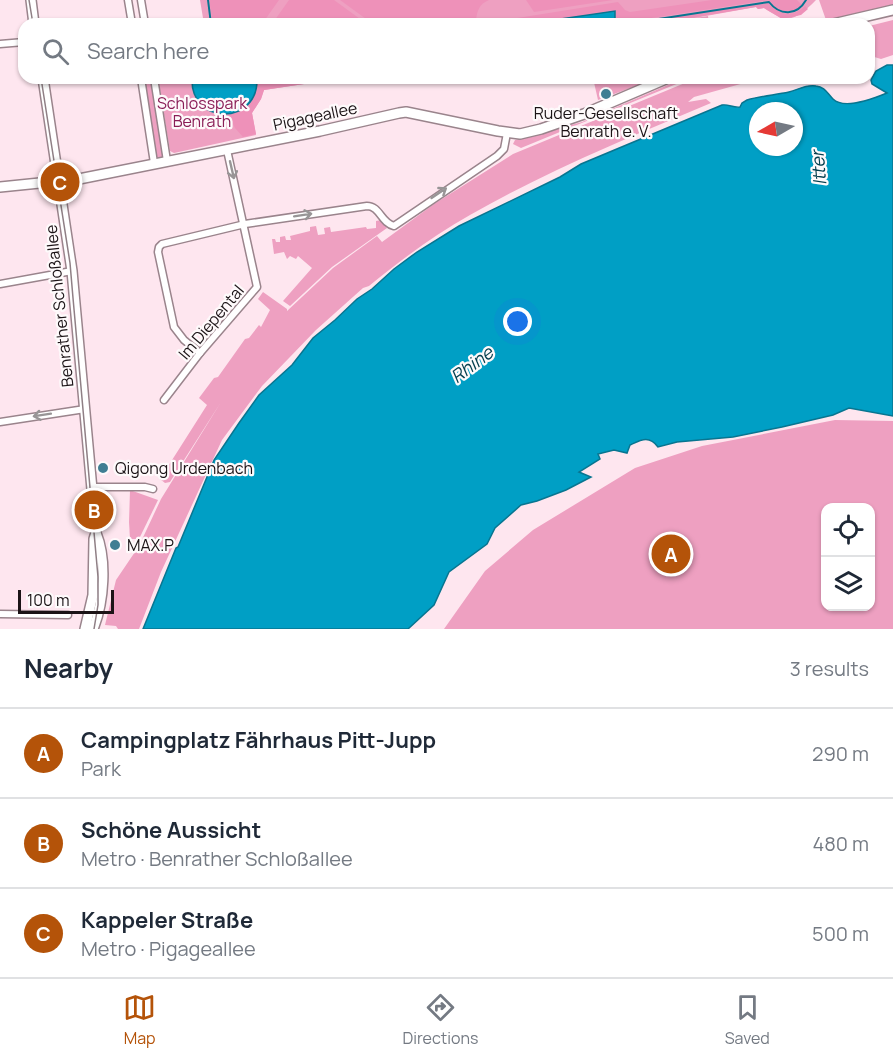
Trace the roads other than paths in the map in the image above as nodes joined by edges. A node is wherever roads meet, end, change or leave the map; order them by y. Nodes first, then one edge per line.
1 (30, 0) edge
2 (129, 0) edge
3 (141, 0) edge
4 (893, 10) edge
5 (33, 18) edge
6 (131, 18) edge
7 (144, 18) edge
8 (859, 18) edge
9 (18, 42) edge
10 (0, 44) edge
11 (44, 84) edge
12 (142, 84) edge
13 (155, 84) edge
14 (654, 84) edge
15 (507, 133) junction
16 (227, 150) junction
17 (167, 161) junction
18 (154, 163) junction
19 (59, 182) junction
20 (0, 187) edge
21 (245, 224) junction
22 (72, 271) junction
23 (0, 284) edge
24 (200, 353) junction
25 (164, 400) dead end
26 (85, 409) junction
27 (0, 422) edge
28 (92, 488) junction
29 (153, 489) dead end
30 (94, 613) junction
31 (0, 614) edge
32 (68, 615) dead end
33 (85, 629) edge
34 (93, 629) edge

1 - 5 street
2 - 6 street
3 - 7 street
4 - 8 street
9 - 10 street
11 - 19 street, Benrather Schloßallee
12 - 18 street
13 - 17 street
14 - 15 street, Pigageallee
15 - 16 street, Pigageallee
21 -> 15 street
16 - 17 street, Pigageallee
16 -> 21 street, Im Diepental
17 - 18 street, Pigageallee
18 - 19 street, Pigageallee
19 - 20 street, Pigageallee
19 - 22 street, Benrather Schloßallee
21 - 24 street, Im Diepental
21 - 24 street
22 - 23 street
22 - 26 street, Benrather Schloßallee
24 - 25 street, Im Diepental
26 -> 27 street
26 - 28 street, Benrather Schloßallee
28 - 29 street
28 - 30 street, Benrather Schloßallee
30 - 33 street
30 - 34 street
31 - 32 street

